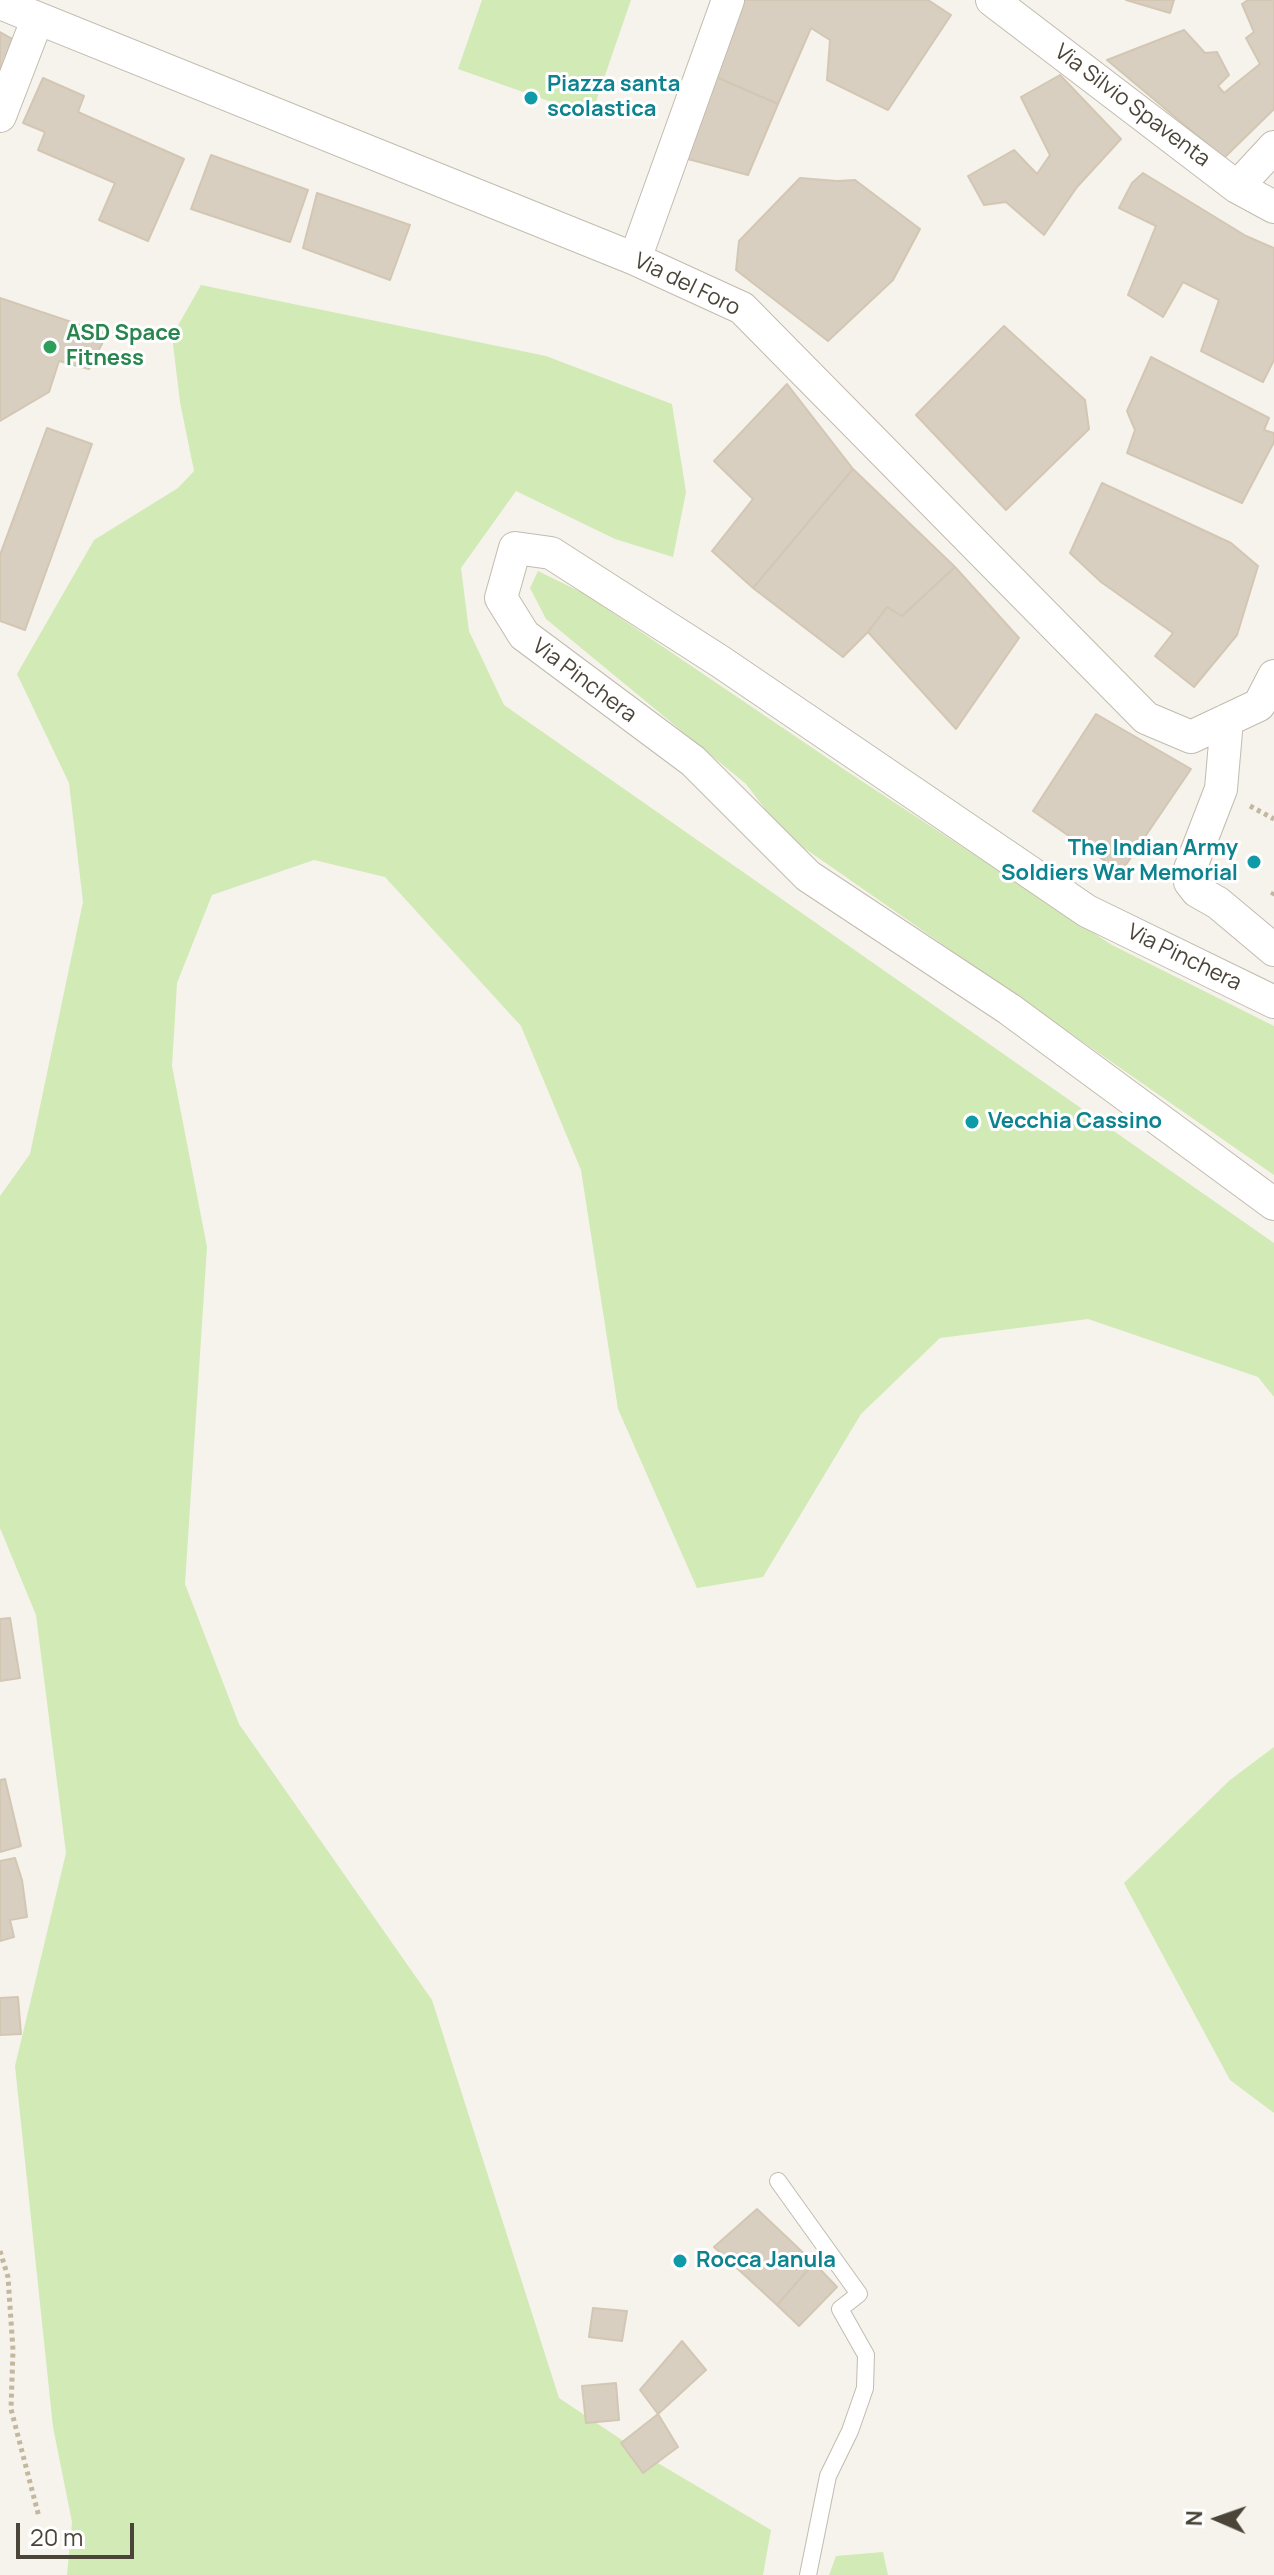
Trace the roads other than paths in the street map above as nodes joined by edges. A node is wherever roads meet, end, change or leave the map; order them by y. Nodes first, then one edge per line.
1 (728, 0) edge
2 (992, 0) edge
3 (0, 3) edge
4 (37, 20) junction
5 (0, 116) edge
6 (1274, 147) edge
7 (1237, 187) junction
8 (1274, 207) edge
9 (635, 259) junction
10 (1274, 676) edge
11 (1227, 720) junction
12 (1274, 950) edge
13 (1274, 1002) edge
14 (1274, 1204) edge
15 (778, 2181) dead end
16 (808, 2575) edge

1 - 9 street
2 - 7 street, Via Silvio Spaventa
3 - 4 street, Via del Foro
4 - 5 street
4 - 9 street, Via del Foro
6 - 7 street
7 - 8 street, Via Silvio Spaventa
9 - 11 street, Via del Foro
10 - 11 street, Via del Foro
11 - 12 street
13 - 14 street, Via Pinchera
15 - 16 lane

